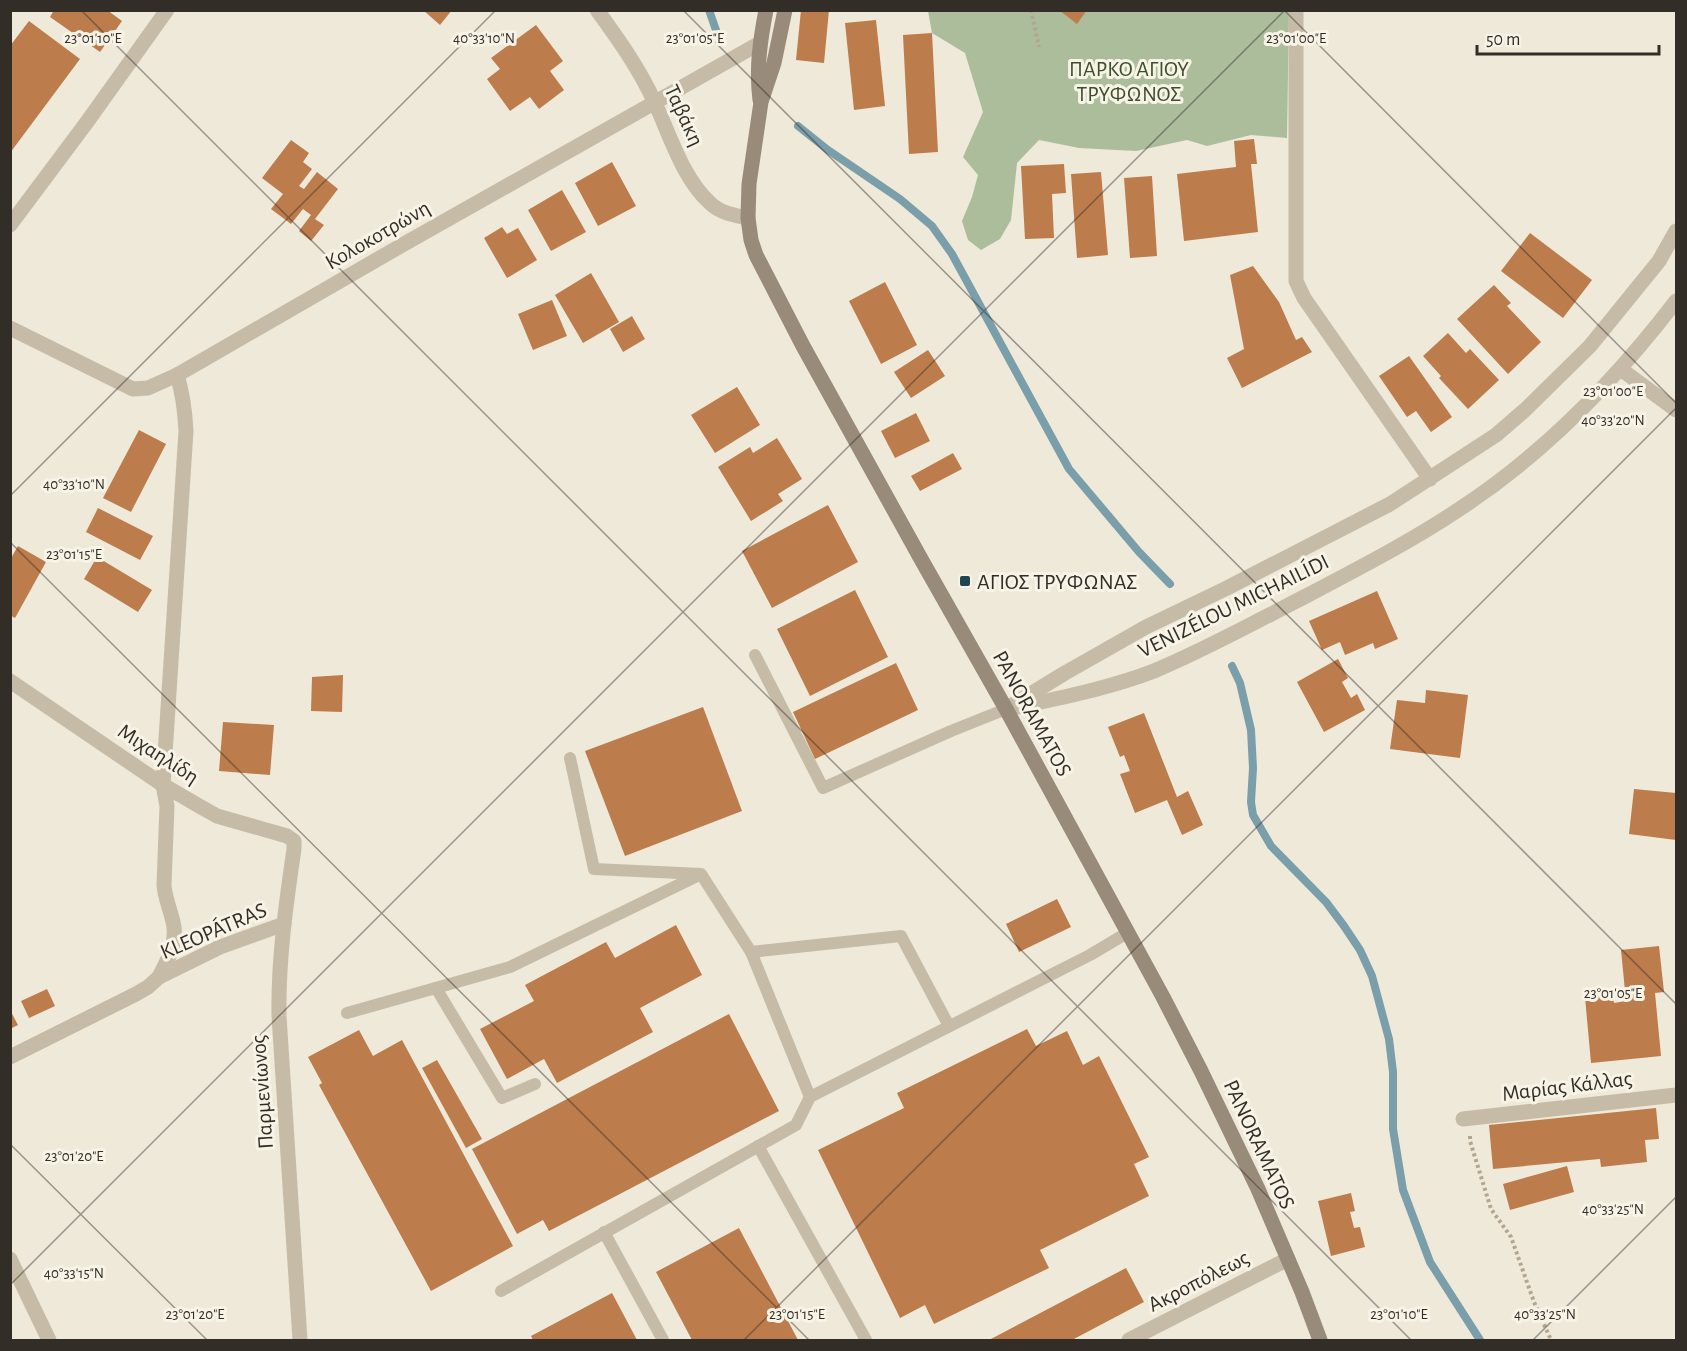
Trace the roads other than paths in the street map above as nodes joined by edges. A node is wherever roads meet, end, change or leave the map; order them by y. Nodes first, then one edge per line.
1 (167, 10) edge
2 (597, 10) edge
3 (766, 10) edge
4 (785, 10) edge
5 (1296, 10) edge
6 (760, 43) junction
7 (761, 102) junction
8 (655, 103) junction
9 (747, 218) junction
10 (10, 225) edge
11 (1677, 231) edge
12 (1677, 301) edge
13 (10, 328) edge
14 (1622, 369) junction
15 (177, 375) junction
16 (1677, 410) edge
17 (1431, 479) junction
18 (755, 655) dead end
19 (10, 681) edge
20 (1006, 710) junction
21 (570, 758) dead end
22 (163, 785) junction
23 (294, 841) joint
24 (701, 874) junction
25 (284, 924) junction
26 (1127, 933) junction
27 (751, 952) junction
28 (159, 977) junction
29 (436, 988) junction
30 (347, 1013) dead end
31 (950, 1026) junction
32 (10, 1057) edge
33 (535, 1084) dead end
34 (1677, 1095) edge
35 (810, 1096) junction
36 (1463, 1119) road end
37 (758, 1146) junction
38 (604, 1232) junction
39 (10, 1259) edge
40 (1288, 1259) junction
41 (501, 1291) dead end
42 (48, 1341) edge
43 (300, 1341) edge
44 (663, 1341) edge
45 (866, 1341) edge
46 (1129, 1341) edge
47 (1320, 1341) edge

1 - 10 street
2 - 8 street, Ταβάκη
3 - 6 main road, PANORAMATOS
4 - 7 main road, PANORAMATOS
5 - 17 street
6 - 7 main road, PANORAMATOS
6 - 8 street, Κολοκοτρώνη
7 - 9 main road, PANORAMATOS
8 - 9 street, Ταβάκη
8 - 15 street, Κολοκοτρώνη
9 - 20 main road, PANORAMATOS
11 - 17 street, VENIZÉLOU MICHAILÍDI
12 - 14 street, VENIZÉLOU MICHAILÍDI
13 - 15 street, Κολοκοτρώνη
14 - 16 street
14 - 20 street, VENIZÉLOU MICHAILÍDI
15 - 22 street, KLEOPÁTRAS
17 - 20 street, VENIZÉLOU MICHAILÍDI
18 - 20 lane
19 - 22 street, Μιχαηλίδη
20 - 26 main road, PANORAMATOS
21 - 24 lane
22 - 23 street, Μιχαηλίδη
22 - 28 street, KLEOPÁTRAS
23 - 25 street, Παρμενίωνος
24 - 27 lane
24 - 29 lane
25 - 28 street, KLEOPÁTRAS
25 - 43 street, Παρμενίωνος
26 - 31 lane
26 - 40 main road, PANORAMATOS
27 - 31 lane
27 - 35 lane
28 - 32 street, KLEOPÁTRAS
29 - 30 lane
29 - 33 lane
31 - 35 lane
34 - 36 street, Μαρίας Κάλλας
35 - 37 lane
37 - 38 lane
37 - 45 lane
38 - 41 lane
38 - 44 lane
39 - 42 street
40 - 46 street, Ακροπόλεως
40 - 47 main road, PANORAMATOS

